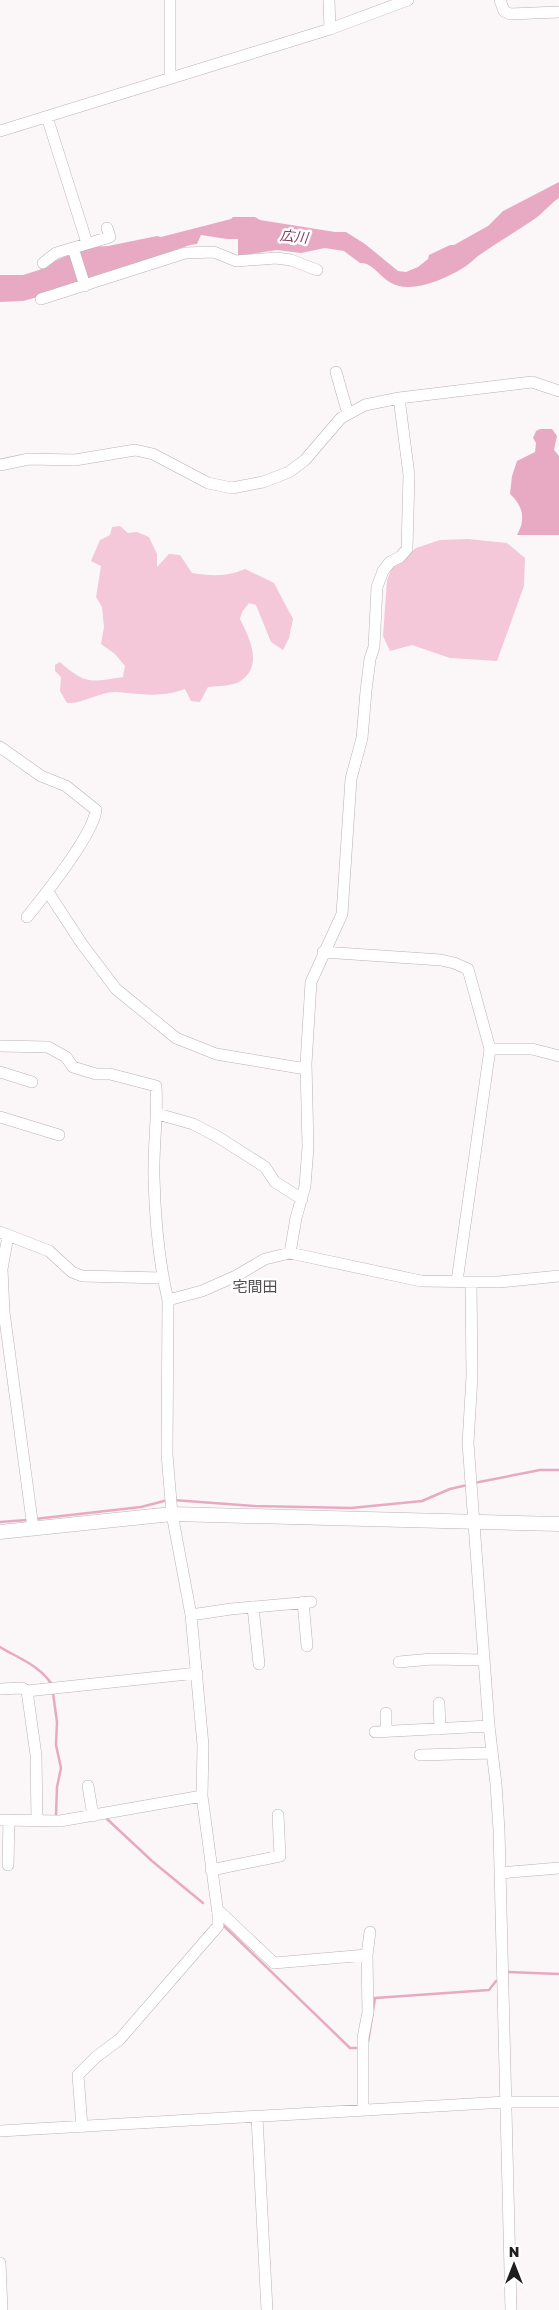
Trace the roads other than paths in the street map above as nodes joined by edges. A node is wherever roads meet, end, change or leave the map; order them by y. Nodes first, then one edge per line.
1 (170, 0) edge
2 (330, 0) edge
3 (408, 0) edge
4 (500, 0) edge
5 (559, 12) edge
6 (330, 29) junction
7 (170, 78) junction
8 (47, 116) junction
9 (0, 131) edge
10 (108, 228) dead end
11 (87, 243) junction
12 (73, 248) junction
13 (43, 263) dead end
14 (317, 270) dead end
15 (85, 286) junction
16 (41, 299) dead end
17 (336, 372) dead end
18 (559, 390) edge
19 (400, 398) junction
20 (348, 414) junction
21 (0, 465) edge
22 (0, 747) edge
23 (48, 892) junction
24 (27, 917) dead end
25 (323, 952) junction
26 (0, 1046) edge
27 (490, 1050) junction
28 (559, 1056) edge
29 (306, 1069) junction
30 (0, 1072) edge
31 (32, 1082) dead end
32 (158, 1114) junction
33 (0, 1117) edge
34 (59, 1135) dead end
35 (302, 1199) junction
36 (4, 1234) edge
37 (290, 1252) junction
38 (559, 1276) edge
39 (162, 1278) junction
40 (458, 1281) junction
41 (471, 1282) junction
42 (168, 1300) junction
43 (5, 1362) edge
44 (172, 1510) junction
45 (475, 1522) junction
46 (559, 1524) edge
47 (33, 1528) junction
48 (0, 1532) edge
49 (253, 1607) junction
50 (191, 1615) junction
51 (309, 1640) dead end
52 (483, 1660) junction
53 (399, 1662) dead end
54 (259, 1664) dead end
55 (197, 1673) junction
56 (0, 1690) edge
57 (27, 1691) junction
58 (438, 1703) dead end
59 (386, 1713) dead end
60 (488, 1726) junction
61 (440, 1729) junction
62 (492, 1753) junction
63 (420, 1755) dead end
64 (88, 1786) dead end
65 (202, 1796) junction
66 (278, 1815) dead end
67 (92, 1816) junction
68 (4, 1820) edge
69 (37, 1820) junction
70 (8, 1865) dead end
71 (559, 1868) edge
72 (211, 1870) junction
73 (500, 1873) junction
74 (217, 1909) junction
75 (370, 1932) dead end
76 (367, 1955) junction
77 (506, 2102) junction
78 (559, 2102) edge
79 (363, 2111) junction
80 (257, 2117) junction
81 (82, 2127) junction
82 (0, 2131) edge
83 (0, 2263) edge
84 (2, 2310) edge
85 (267, 2310) edge
86 (510, 2310) edge

1 - 7 street
2 - 6 street
3 - 6 street
4 - 5 street
6 - 7 street
7 - 8 street
8 - 9 street
8 - 11 street
10 - 11 street
11 - 12 street
12 - 13 street
12 - 15 street
14 - 15 street
15 - 16 street
17 - 20 street
18 - 19 street
19 - 20 street
19 - 25 street
20 - 21 street
22 - 23 street
23 - 24 street
23 - 29 street
25 - 27 street
25 - 29 street
26 - 32 street
27 - 28 street
27 - 40 street
29 - 35 street
30 - 31 street
32 - 35 street
32 - 39 street
33 - 34 street
35 - 37 street
36 - 39 street
36 - 43 street
37 - 40 street
37 - 42 street
38 - 41 street
39 - 42 street
40 - 41 street
41 - 45 street
42 - 44 street
43 - 47 street
44 - 45 street
44 - 47 street
44 - 50 street
45 - 46 street
45 - 52 street
47 - 48 street
49 - 50 street
49 - 51 street
49 - 54 street
50 - 55 street
52 - 53 street
52 - 60 street
55 - 57 street
55 - 65 street
56 - 57 street
57 - 69 street
58 - 61 street
59 - 61 street
60 - 61 street
60 - 62 street
62 - 63 street
62 - 73 street
64 - 67 street
65 - 67 street
65 - 72 street
66 - 72 street
67 - 69 street
68 - 69 street
68 - 70 street
71 - 73 street
72 - 74 street
73 - 77 street
74 - 76 street
74 - 81 street
75 - 76 street
76 - 79 street
77 - 78 street
77 - 79 street
77 - 86 street
79 - 80 street
80 - 81 street
80 - 85 street
81 - 82 street
83 - 84 street

